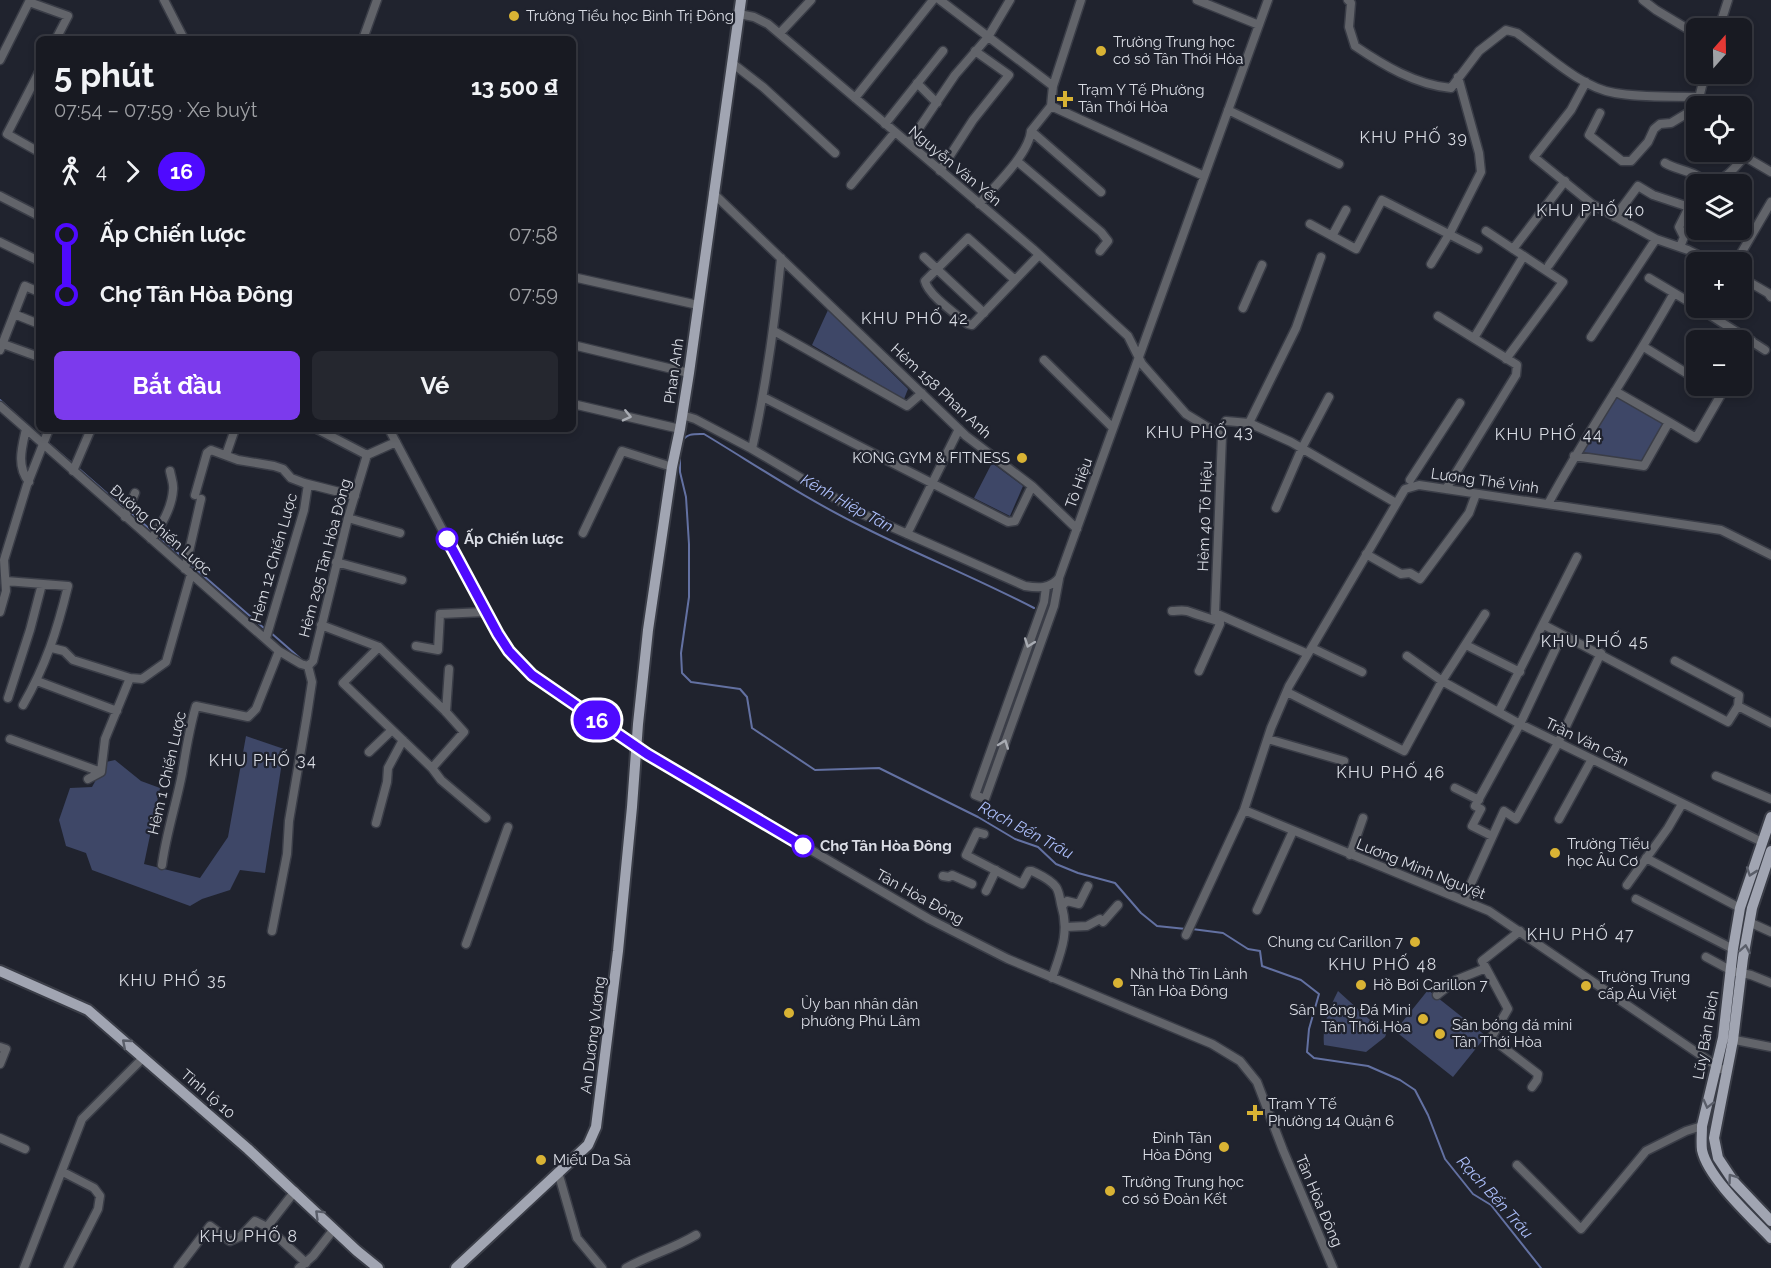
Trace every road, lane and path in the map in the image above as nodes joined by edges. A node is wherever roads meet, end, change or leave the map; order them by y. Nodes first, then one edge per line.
1 (164, 0) edge
2 (377, 0) edge
3 (741, 0) edge
4 (811, 0) edge
5 (933, 0) edge
6 (940, 0) edge
7 (1010, 0) edge
8 (1081, 0) edge
9 (1197, 0) edge
10 (1268, 0) edge
11 (1348, 0) edge
12 (1643, 0) edge
13 (1728, 0) edge
14 (30, 1) edge
15 (739, 14) junction
16 (1722, 18) edge
17 (1259, 25) junction
18 (1686, 28) edge
19 (780, 33) junction
20 (58, 36) edge
21 (182, 36) edge
22 (364, 36) edge
23 (988, 37) junction
24 (943, 51) dead end
25 (975, 51) junction
26 (0, 60) edge
27 (732, 63) junction
28 (1458, 77) junction
29 (36, 78) edge
30 (1586, 82) junction
31 (917, 83) junction
32 (1053, 86) junction
33 (855, 99) junction
34 (937, 103) junction
35 (1686, 103) edge
36 (1051, 106) junction
37 (1228, 110) junction
38 (1600, 113) dead end
39 (1686, 113) edge
40 (885, 123) junction
41 (1031, 131) junction
42 (895, 132) junction
43 (909, 143) junction
44 (36, 150) edge
45 (835, 153) dead end
46 (1017, 161) junction
47 (1752, 161) edge
48 (1665, 163) dead end
49 (1339, 164) dead end
50 (940, 171) junction
51 (1771, 172) edge
52 (1694, 174) edge
53 (1204, 176) junction
54 (1565, 181) junction
55 (851, 185) dead end
56 (1101, 192) dead end
57 (712, 193) junction
58 (0, 197) edge
59 (1771, 202) edge
60 (979, 204) junction
61 (1592, 204) junction
62 (1686, 206) edge
63 (1346, 210) dead end
64 (1686, 213) edge
65 (36, 215) edge
66 (1615, 217) junction
67 (1310, 224) dead end
68 (1486, 231) dead end
69 (1448, 235) junction
70 (1332, 236) junction
71 (1656, 239) junction
72 (0, 242) edge
73 (1680, 247) junction
74 (1478, 249) dead end
75 (1513, 249) junction
76 (1100, 251) dead end
77 (1691, 252) edge
78 (1742, 252) edge
79 (1039, 255) junction
80 (1523, 256) junction
81 (924, 257) dead end
82 (1321, 257) dead end
83 (781, 258) junction
84 (36, 260) edge
85 (1431, 264) dead end
86 (1262, 265) dead end
87 (1549, 265) dead end
88 (936, 269) junction
89 (576, 278) edge
90 (1649, 278) dead end
91 (1015, 280) junction
92 (1752, 283) edge
93 (36, 291) edge
94 (1674, 293) junction
95 (1770, 293) edge
96 (1686, 300) edge
97 (698, 305) junction
98 (1243, 308) dead end
99 (984, 313) junction
100 (14, 314) junction
101 (1438, 316) dead end
102 (1715, 318) edge
103 (36, 323) edge
104 (1735, 330) edge
105 (774, 331) junction
106 (1591, 337) dead end
107 (1474, 338) junction
108 (1752, 341) edge
109 (576, 346) edge
110 (1, 347) edge
111 (1644, 347) junction
112 (1765, 350) dead end
113 (36, 356) edge
114 (1139, 357) junction
115 (1506, 359) junction
116 (1044, 360) dead end
117 (689, 372) junction
118 (1686, 373) edge
119 (1615, 391) junction
120 (922, 393) junction
121 (1720, 396) edge
122 (763, 397) junction
123 (1329, 397) dead end
124 (1460, 403) dead end
125 (576, 405) edge
126 (0, 406) edge
127 (682, 415) junction
128 (1226, 421) dead end
129 (1669, 422) junction
130 (1249, 423) junction
131 (1113, 428) junction
132 (26, 429) junction
133 (680, 429) junction
134 (959, 429) junction
135 (90, 432) edge
136 (234, 432) edge
137 (323, 432) edge
138 (391, 432) edge
139 (46, 437) edge
140 (396, 442) junction
141 (1302, 448) junction
142 (752, 449) junction
143 (226, 455) junction
144 (367, 455) junction
145 (1574, 456) junction
146 (672, 467) junction
147 (73, 471) junction
148 (170, 471) dead end
149 (1410, 480) dead end
150 (29, 482) junction
151 (308, 484) junction
152 (932, 484) junction
153 (1032, 486) junction
154 (1446, 489) junction
155 (1476, 494) junction
156 (355, 496) junction
157 (134, 497) dead end
158 (1396, 503) junction
159 (1548, 504) junction
160 (1276, 508) dead end
161 (125, 518) junction
162 (348, 518) junction
163 (1077, 529) junction
164 (400, 533) dead end
165 (583, 533) dead end
166 (907, 534) junction
167 (151, 539) junction
168 (1366, 554) junction
169 (1771, 555) edge
170 (1577, 557) dead end
171 (336, 562) junction
172 (2, 566) edge
173 (188, 572) junction
174 (1059, 578) junction
175 (402, 580) dead end
176 (6, 581) junction
177 (42, 584) junction
178 (1046, 587) junction
179 (0, 608) edge
180 (1172, 611) dead end
181 (485, 612) junction
182 (1215, 613) junction
183 (1485, 614) dead end
184 (1220, 622) junction
185 (321, 625) junction
186 (1544, 625) junction
187 (1562, 635) junction
188 (266, 638) junction
189 (1466, 645) junction
190 (379, 646) junction
191 (416, 646) dead end
192 (51, 648) junction
193 (279, 651) junction
194 (1310, 651) junction
195 (1601, 653) junction
196 (1407, 656) dead end
197 (1675, 660) dead end
198 (308, 666) junction
199 (449, 669) dead end
200 (1199, 671) dead end
201 (1362, 672) dead end
202 (1520, 672) junction
203 (130, 678) junction
204 (37, 681) junction
205 (1442, 681) junction
206 (1287, 692) junction
207 (8, 698) dead end
208 (23, 705) dead end
209 (1738, 706) junction
210 (117, 711) junction
211 (1499, 711) junction
212 (446, 712) junction
213 (1771, 723) edge
214 (1520, 724) junction
215 (392, 730) junction
216 (10, 739) dead end
217 (1268, 739) junction
218 (403, 740) junction
219 (1558, 743) junction
220 (637, 747) junction
221 (369, 752) dead end
222 (1592, 759) junction
223 (1344, 761) dead end
224 (432, 768) junction
225 (100, 772) junction
226 (1716, 776) dead end
227 (88, 779) dead end
228 (1455, 789) dead end
229 (1771, 799) edge
230 (1477, 803) junction
231 (1682, 804) junction
232 (1244, 810) junction
233 (1771, 817) edge
234 (486, 818) dead end
235 (1364, 818) dead end
236 (1559, 819) dead end
237 (376, 823) dead end
238 (508, 827) dead end
239 (1293, 831) junction
240 (984, 834) dead end
241 (1492, 836) junction
242 (1762, 842) junction
243 (1771, 851) edge
244 (1350, 855) junction
245 (1646, 858) junction
246 (162, 865) dead end
247 (996, 870) junction
248 (943, 876) dead end
249 (972, 884) dead end
250 (1627, 885) dead end
251 (1088, 886) dead end
252 (986, 891) dead end
253 (1464, 899) junction
254 (1636, 899) dead end
255 (1118, 905) dead end
256 (1062, 906) junction
257 (1740, 908) junction
258 (1257, 910) dead end
259 (1749, 922) junction
260 (1066, 927) junction
261 (272, 931) dead end
262 (1520, 931) junction
263 (1771, 933) edge
264 (1186, 935) dead end
265 (466, 944) dead end
266 (1733, 949) junction
267 (1706, 957) dead end
268 (1486, 968) junction
269 (1737, 971) junction
270 (0, 972) edge
271 (1052, 978) junction
272 (1771, 983) edge
273 (1437, 995) dead end
274 (1728, 1039) junction
275 (0, 1047) edge
276 (1771, 1047) edge
277 (143, 1058) junction
278 (0, 1064) edge
279 (1722, 1070) junction
280 (1532, 1087) dead end
281 (1702, 1126) junction
282 (0, 1138) edge
283 (25, 1149) dead end
284 (1517, 1165) dead end
285 (63, 1172) junction
286 (558, 1172) junction
287 (294, 1191) junction
288 (1771, 1221) edge
289 (267, 1227) junction
290 (334, 1228) junction
291 (696, 1235) dead end
292 (1771, 1238) edge
293 (303, 1265) edge
294 (24, 1268) edge
295 (68, 1268) edge
296 (178, 1268) edge
297 (378, 1268) edge
298 (456, 1268) edge
299 (602, 1268) edge
300 (626, 1268) edge
301 (1333, 1268) edge

1 - 21 street
2 - 22 street
3 - 15 main road, Phan Anh
4 - 19 street
5 - 33 street
6 - 23 street
7 - 23 street
8 - 32 street
9 - 17 street
10 - 17 street, Tô Hiệu
11 - 28 street
12 - 18 street
13 - 16 street
14 - 20 street
14 - 26 street
15 - 19 street, Nguyễn Văn Yến
15 - 27 main road, Phan Anh
17 - 37 street, Tô Hiệu
19 - 33 street, Nguyễn Văn Yến
23 - 25 street
23 - 32 street
24 - 31 street
25 - 34 street
25 - 50 street
27 - 45 street
27 - 57 main road, Phan Anh
28 - 30 street
28 - 69 street
29 - 44 street
30 - 35 street
30 - 54 street
31 - 34 street
31 - 40 street
32 - 36 street
33 - 40 street, Nguyễn Văn Yến
34 - 43 street
36 - 41 street
36 - 53 street
37 - 49 street
37 - 53 street, Tô Hiệu
38 - 39 street
40 - 42 street, Nguyễn Văn Yến
41 - 46 street
41 - 56 street
42 - 43 street, Nguyễn Văn Yến
42 - 55 street
43 - 50 street, Nguyễn Văn Yến
46 - 60 street
46 - 76 street
47 - 51 street
48 - 52 street
50 - 60 street, Nguyễn Văn Yến
53 - 114 street, Tô Hiệu
54 - 61 street
54 - 75 street
57 - 83 street, Hẻm 158 Phan Anh
57 - 97 main road, Phan Anh
58 - 65 street
59 - 78 street
60 - 79 street, Nguyễn Văn Yến
61 - 66 street
61 - 87 street
62 - 66 street
63 - 70 street
64 - 73 street
66 - 71 street
67 - 70 street
68 - 75 street
69 - 70 street
69 - 74 street
69 - 85 street
71 - 73 street
71 - 106 street
72 - 84 street
73 - 77 street
75 - 80 street
79 - 91 street
79 - 114 street, Nguyễn Văn Yến
80 - 107 street
80 - 115 street
81 - 88 street
82 - 130 street
83 - 105 street
83 - 120 street, Hẻm 158 Phan Anh
86 - 98 street
88 - 91 street
88 - 99 street
88 - 99 street
89 - 97 street
90 - 94 street
91 - 99 street
92 - 95 street
93 - 100 street
94 - 96 street
94 - 111 street
97 - 117 main road, Phan Anh
100 - 103 street
100 - 110 street
101 - 107 street
102 - 104 street
105 - 120 street
105 - 122 street
107 - 115 street
108 - 112 street
109 - 117 street
110 - 113 street
111 - 118 street
111 - 119 street
114 - 131 street, Tô Hiệu
114 - 182 street, Hẻm 40 Tô Hiệu
115 - 154 street
116 - 131 street
117 - 127 main road, Phan Anh
119 - 129 street
119 - 145 street
120 - 134 street, Hẻm 158 Phan Anh
121 - 129 street
122 - 142 street
122 - 152 street
123 - 141 street
124 - 149 street
125 -> 133 street
126 - 132 street, Đường Chiến Lược
127 - 133 main road, Phan Anh
127 - 142 street
128 - 130 street
129 - 145 street
130 - 141 street
131 - 163 street, Tô Hiệu
132 - 139 street, Đường Chiến Lược
132 - 150 street
133 - 146 main road, Phan Anh
134 - 152 street
134 - 153 street, Hẻm 158 Phan Anh
135 - 147 street
136 - 143 street
137 - 144 street
138 - 140 street, Tân Hòa Đông
139 - 147 street, Đường Chiến Lược
139 - 150 street
140 - 144 street
140 - 181 street, Tân Hòa Đông
141 - 158 street
141 - 160 street
142 - 166 street
143 - 151 street
143 - 173 street
144 - 156 street, Hẻm 295 Tân Hòa Đông
145 - 159 street
146 - 165 street
146 - 220 main road, Phan Anh
147 - 161 street, Đường Chiến Lược
148 - 167 street
150 - 172 street
151 - 156 street
151 - 188 street, Hẻm 12 Chiến Lược
152 - 153 street
152 - 166 street
153 - 163 street, Hẻm 158 Phan Anh
154 - 155 street, Lương Thế Vinh
154 - 158 street, Lương Thế Vinh
155 - 159 street, Lương Thế Vinh
155 - 168 street
156 - 162 street, Hẻm 295 Tân Hòa Đông
157 - 161 street
158 - 168 street, Lương Thế Vinh
159 - 169 street, Lương Thế Vinh
161 - 167 street, Đường Chiến Lược
162 - 164 street
162 - 171 street, Hẻm 295 Tân Hòa Đông
163 - 174 street, Tô Hiệu
166 - 178 street
167 - 173 street, Đường Chiến Lược
168 - 194 street, Lương Thế Vinh
170 - 186 street
171 - 175 street
171 - 185 street, Hẻm 295 Tân Hòa Đông
172 - 176 street
173 - 188 street, Đường Chiến Lược
173 - 203 street
174 - 178 street
178 -> 174 street, Tô Hiệu
176 - 177 street
176 - 179 street
177 - 192 street
177 - 207 street
180 - 184 street
181 - 191 street
181 - 220 street, Tân Hòa Đông
182 - 184 street
182 - 194 street
183 - 189 street
184 - 200 street
185 - 190 street
185 - 198 street, Hẻm 295 Tân Hòa Đông
186 - 187 street
186 - 202 street
187 - 195 street
187 - 214 street
188 - 193 street, Đường Chiến Lược
189 - 202 street
189 - 205 street
190 - 212 street
190 - 215 street
192 - 203 street
192 - 204 street
193 - 198 street, Đường Chiến Lược
193 - 246 street, Hẻm 1 Chiến Lược
194 - 201 street
194 - 206 street, Lương Thế Vinh
195 - 209 street
195 - 219 street
196 - 205 street, Trần Văn Cẩn
197 - 209 street
198 - 261 street
199 - 212 street
202 - 211 street
203 - 210 street
204 - 208 street
204 - 210 street
205 - 206 street
205 - 211 street, Trần Văn Cẩn
206 - 217 street, Lương Thế Vinh
209 - 213 street
210 - 225 street
211 - 214 street, Trần Văn Cẩn
212 - 224 street
214 - 219 street, Trần Văn Cẩn
214 - 230 street
215 - 218 street
215 - 221 street
216 - 225 street
217 - 223 street
217 - 232 street, Lương Thế Vinh
218 - 224 street
218 - 237 street
219 - 222 street, Trần Văn Cẩn
219 - 241 street
220 - 271 street, Tân Hòa Đông
220 - 286 main road, An Dương Vương
222 - 231 street, Trần Văn Cẩn
222 - 236 street
224 - 234 street
225 - 227 street
226 - 229 street
228 - 230 street
230 - 241 street
231 - 242 street, Trần Văn Cẩn
231 - 245 street
232 - 239 street, Lương Minh Nguyệt
232 - 264 street, Lương Thế Vinh
233 - 242 main road, Lũy Bán Bích
235 - 244 street
238 - 265 street
239 - 244 street, Lương Minh Nguyệt
239 - 258 street
240 - 247 street
241 - 253 street
242 -> 257 main road, Lũy Bán Bích
243 - 259 main road, Lũy Bán Bích
244 - 253 street, Lương Minh Nguyệt
245 - 250 street
245 - 257 street
247 - 252 street
247 - 256 street
248 - 249 street
251 - 256 street
253 - 262 street, Lương Minh Nguyệt
254 - 266 street
255 - 260 street
256 - 260 street
257 - 266 main road, Lũy Bán Bích
259 - 263 street
269 -> 259 main road, Lũy Bán Bích
260 - 271 street
262 - 268 street
262 - 279 street, Lương Minh Nguyệt
266 - 269 main road, Lũy Bán Bích
267 - 269 street
268 - 273 street
268 - 280 street
269 - 272 street
269 - 274 main road, Lũy Bán Bích
277 -> 270 main road, Tỉnh lộ 10
271 - 301 street, Tân Hòa Đông
274 - 276 street
274 - 279 main road, Lũy Bán Bích
275 - 278 street
277 - 285 street
277 - 287 main road, Tỉnh lộ 10
279 -> 281 main road, Lũy Bán Bích
288 -> 279 main road, Lũy Bán Bích
281 - 284 street
281 - 292 main road, Lũy Bán Bích
282 - 283 street
285 - 294 street
285 - 295 street
286 - 298 main road, An Dương Vương
286 - 299 street
287 - 289 street
290 -> 287 main road, Tỉnh lộ 10
289 - 293 street
289 - 296 street
290 - 293 street
290 - 297 main road, Tỉnh lộ 10
291 - 300 street

